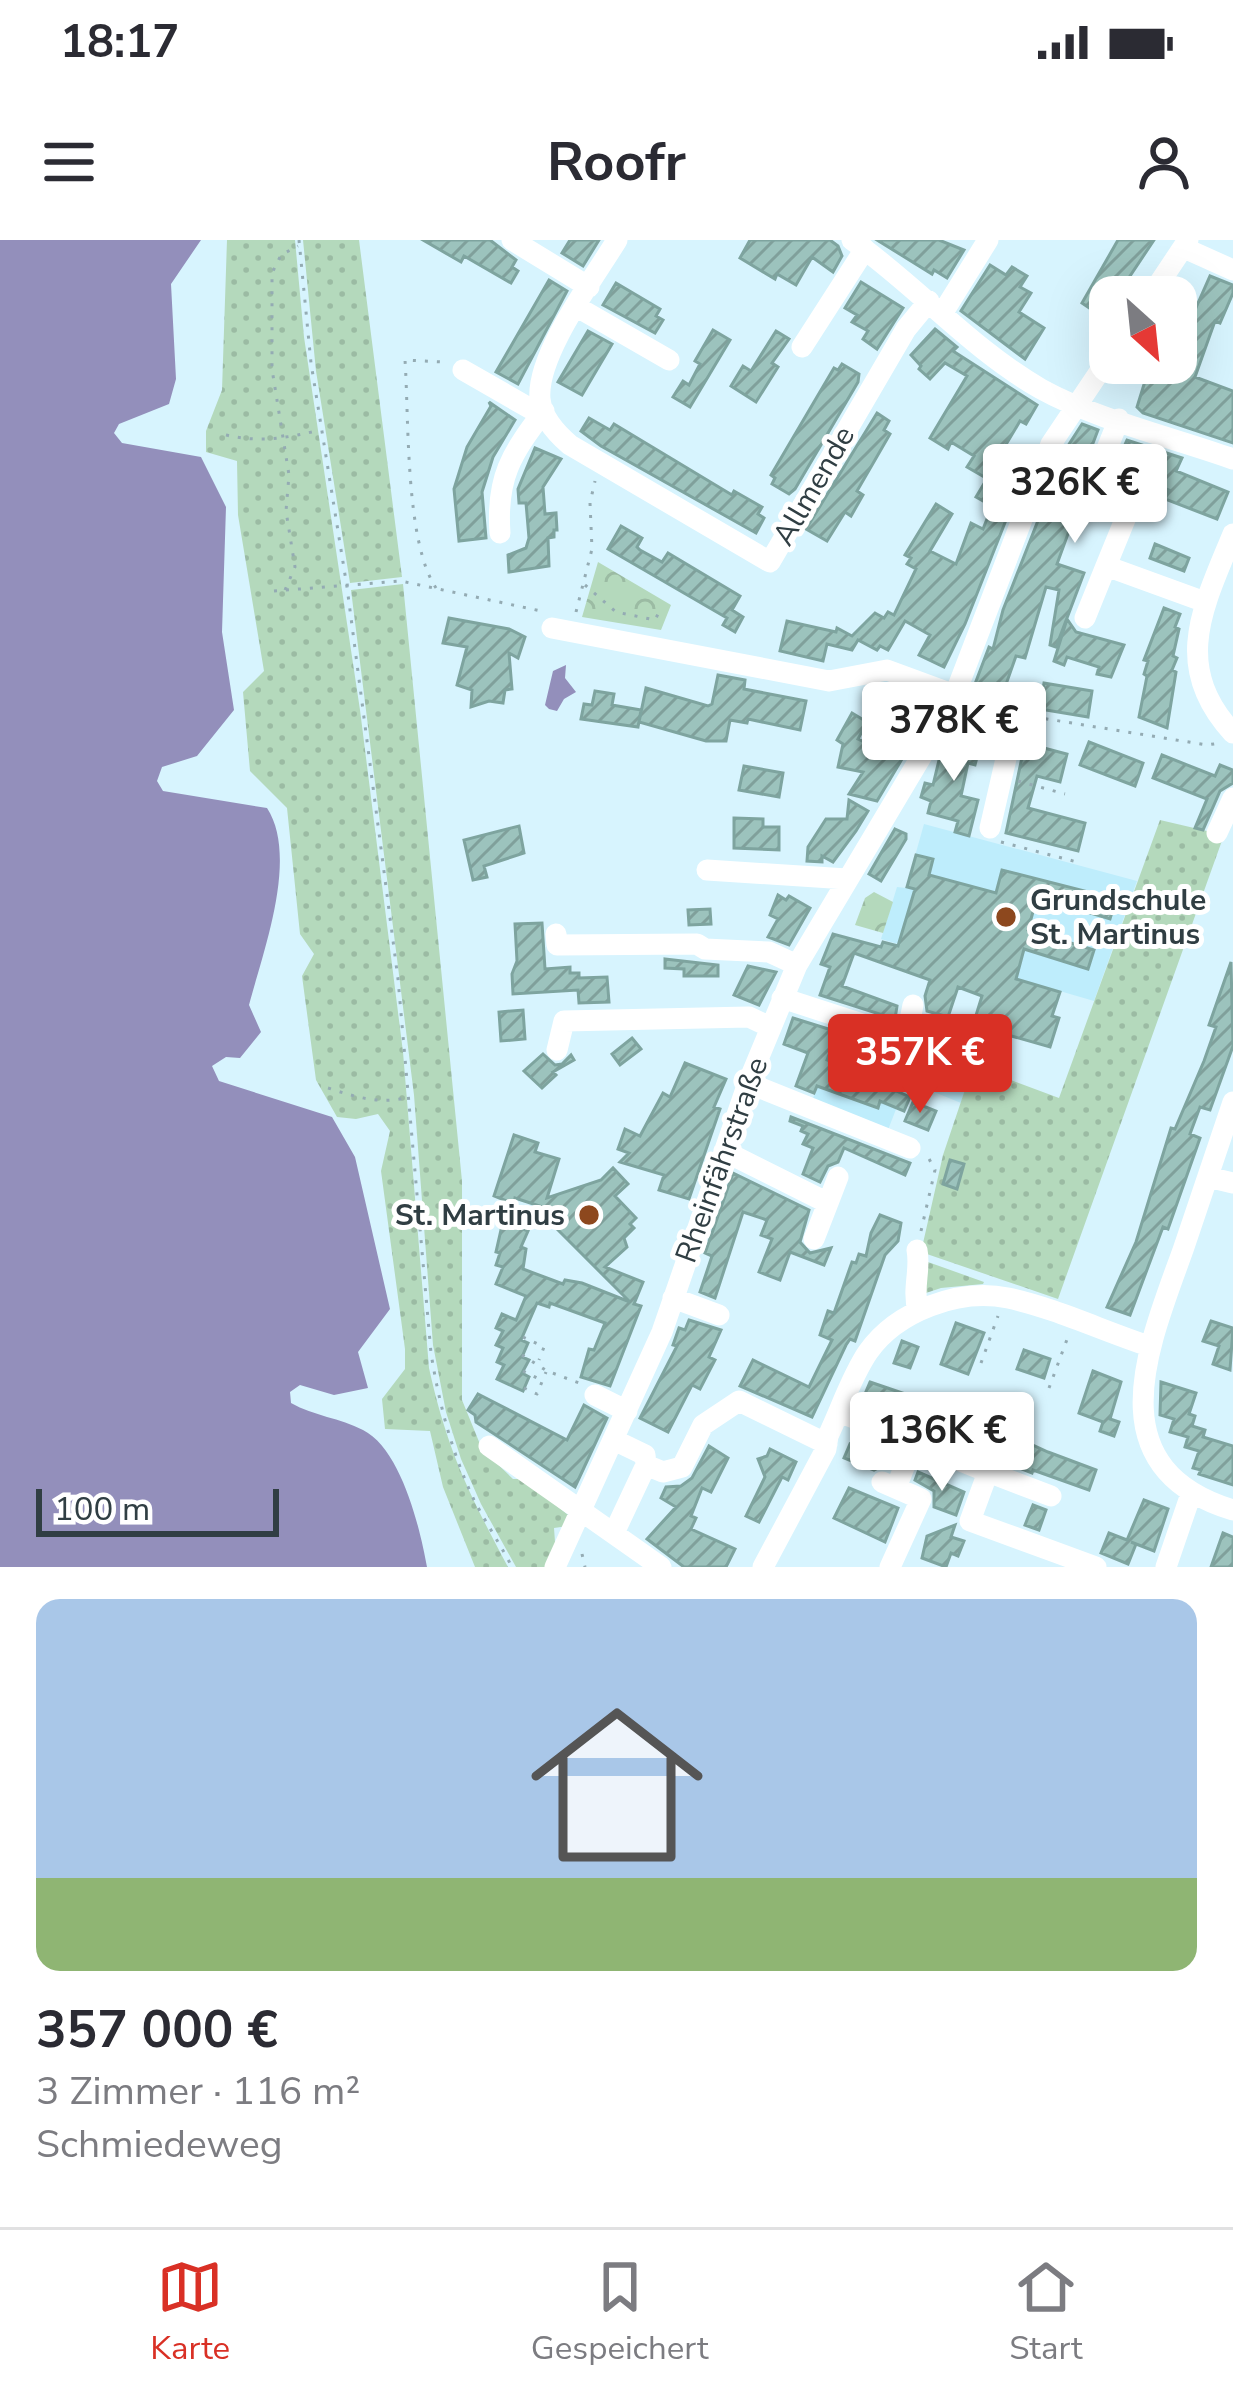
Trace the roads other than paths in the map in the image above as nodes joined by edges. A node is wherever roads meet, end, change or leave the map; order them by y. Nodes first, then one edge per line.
1 (512, 240) edge
2 (617, 240) edge
3 (988, 240) edge
4 (859, 244) edge
5 (1186, 244) edge
6 (1233, 270) edge
7 (1164, 276) edge
8 (583, 297) junction
9 (935, 307) junction
10 (802, 347) dead end
11 (669, 360) dead end
12 (463, 370) road end
13 (1091, 384) edge
14 (1078, 403) junction
15 (544, 411) junction
16 (1119, 419) junction
17 (1233, 459) edge
18 (1098, 471) dead end
19 (1126, 517) dead end
20 (500, 533) dead end
21 (1233, 534) edge
22 (1106, 566) junction
23 (1205, 602) junction
24 (1085, 618) dead end
25 (552, 621) road end
26 (952, 703) junction
27 (1233, 736) edge
28 (1233, 799) edge
29 (990, 828) road end
30 (1217, 832) dead end
31 (706, 870) dead end
32 (848, 879) junction
33 (556, 934) dead end
34 (797, 964) junction
35 (782, 998) junction
36 (914, 1005) dead end
37 (770, 1027) junction
38 (557, 1050) dead end
39 (748, 1083) junction
40 (1233, 1102) edge
41 (910, 1148) road end
42 (724, 1151) junction
43 (838, 1177) dead end
44 (1208, 1178) junction
45 (1233, 1183) edge
46 (828, 1203) junction
47 (814, 1239) dead end
48 (919, 1256) road end
49 (674, 1298) junction
50 (918, 1310) junction
51 (719, 1316) dead end
52 (1149, 1346) junction
53 (592, 1390) road end
54 (627, 1411) junction
55 (839, 1412) junction
56 (614, 1440) junction
57 (826, 1444) junction
58 (913, 1444) junction
59 (489, 1446) dead end
60 (646, 1465) junction
61 (988, 1472) junction
62 (1192, 1494) junction
63 (1051, 1496) dead end
64 (582, 1510) junction
65 (1233, 1510) edge
66 (614, 1533) junction
67 (555, 1567) edge
68 (661, 1567) edge
69 (763, 1567) edge
70 (890, 1567) edge
71 (1096, 1567) edge
72 (1166, 1567) edge

1 - 8 street
2 - 8 street
3 - 9 street
4 - 9 street
4 - 10 street
5 - 6 street
5 - 7 street
8 - 11 street
8 - 15 street
9 - 14 street
9 - 15 street, Allmende
12 - 15 street, Allmende
13 - 14 street, Rheinfährstraße
14 - 16 street
14 - 26 street, Rheinfährstraße
15 - 20 street
16 - 17 street
16 - 18 street
19 - 22 street
21 - 23 street
22 - 23 street
22 - 24 street
23 - 27 street
25 - 26 street
26 - 29 street
26 - 32 street, Rheinfährstraße
28 - 30 street
31 - 32 street
32 - 34 street, Rheinfährstraße
33 - 34 street
34 - 35 street, Rheinfährstraße
35 - 36 street
35 - 37 street, Rheinfährstraße
37 - 38 street
37 - 39 street, Rheinfährstraße
39 - 41 street
39 - 42 street, Rheinfährstraße
40 - 44 street
42 - 46 street
42 - 49 street, Rheinfährstraße
43 - 46 street
44 - 45 street
44 - 52 street
46 - 47 street
48 - 50 street
49 - 51 street
49 - 54 street, Rheinfährstraße
50 - 52 street
50 - 55 street
52 - 62 street
53 - 54 street
54 - 56 street, Rheinfährstraße
55 - 57 street
55 - 58 street
56 - 60 street
56 - 64 street, Rheinfährstraße
57 - 60 street
57 - 69 street
58 - 61 street
58 - 70 street
59 - 64 street
60 - 66 street
61 - 63 street
61 - 71 street
62 - 65 street
62 - 72 street
64 - 66 street
64 - 67 street, Rheinfährstraße
66 - 68 street

